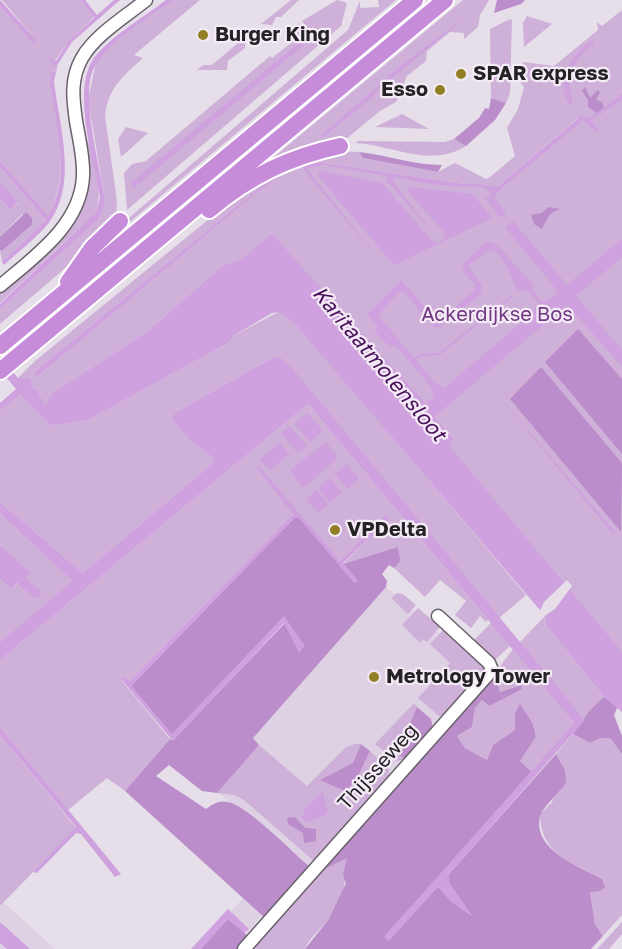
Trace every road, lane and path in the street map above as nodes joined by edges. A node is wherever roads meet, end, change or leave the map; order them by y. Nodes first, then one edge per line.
1 (146, 0) edge
2 (415, 0) edge
3 (445, 0) edge
4 (340, 146) dead end
5 (120, 221) dead end
6 (115, 275) junction
7 (0, 286) edge
8 (56, 299) junction
9 (0, 346) edge
10 (2, 369) edge
11 (438, 616) dead end
12 (244, 949) edge

1 - 7 street
2 - 8 highway
3 - 6 highway
4 - 6 highway
5 - 8 highway
6 - 10 highway
8 - 9 highway
11 - 12 street, Thijsseweg

